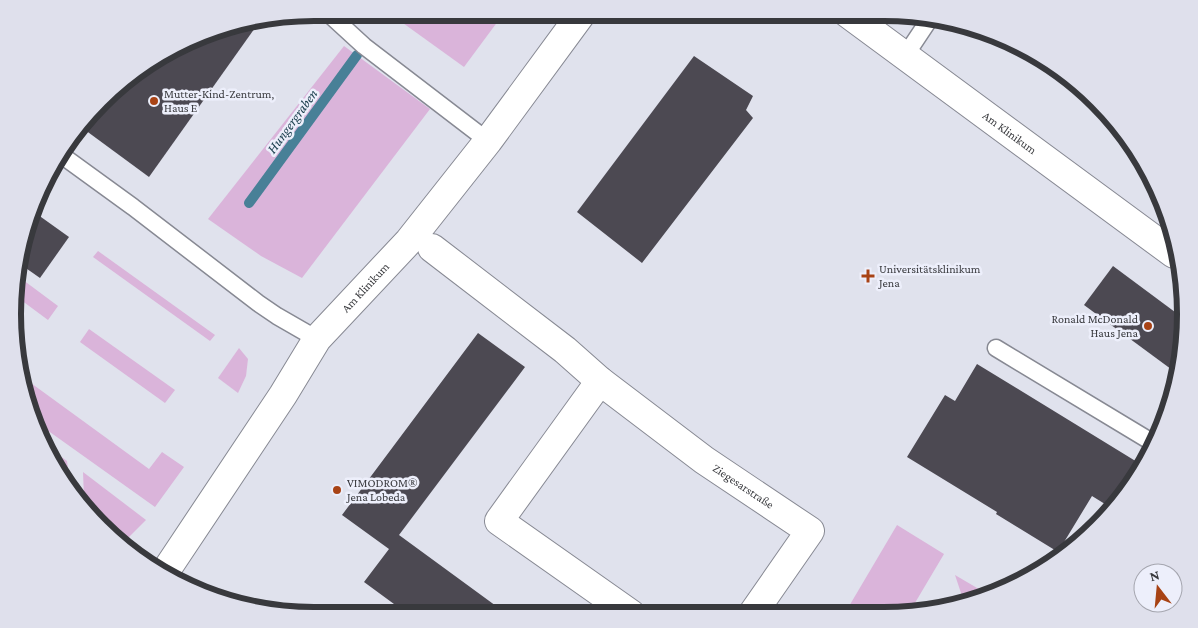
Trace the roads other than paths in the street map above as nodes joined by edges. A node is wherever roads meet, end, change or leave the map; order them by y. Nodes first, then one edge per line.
1 (338, 21) edge
2 (576, 21) edge
3 (858, 21) edge
4 (927, 25) edge
5 (905, 56) junction
6 (488, 142) junction
7 (66, 159) edge
8 (432, 248) dead end
9 (1170, 251) edge
10 (317, 339) junction
11 (996, 348) dead end
12 (600, 381) junction
13 (1148, 440) edge
14 (168, 568) edge
15 (621, 607) edge
16 (757, 607) edge

1 - 6 lane
2 - 6 street, Am Klinikum
3 - 5 street, Am Klinikum
4 - 5 lane
5 - 9 street, Am Klinikum
6 - 10 street, Am Klinikum
7 - 10 lane
8 - 12 street, Ziegesarstraße
10 - 14 street, Am Klinikum
11 - 13 lane
12 - 15 street
12 - 16 street, Ziegesarstraße

